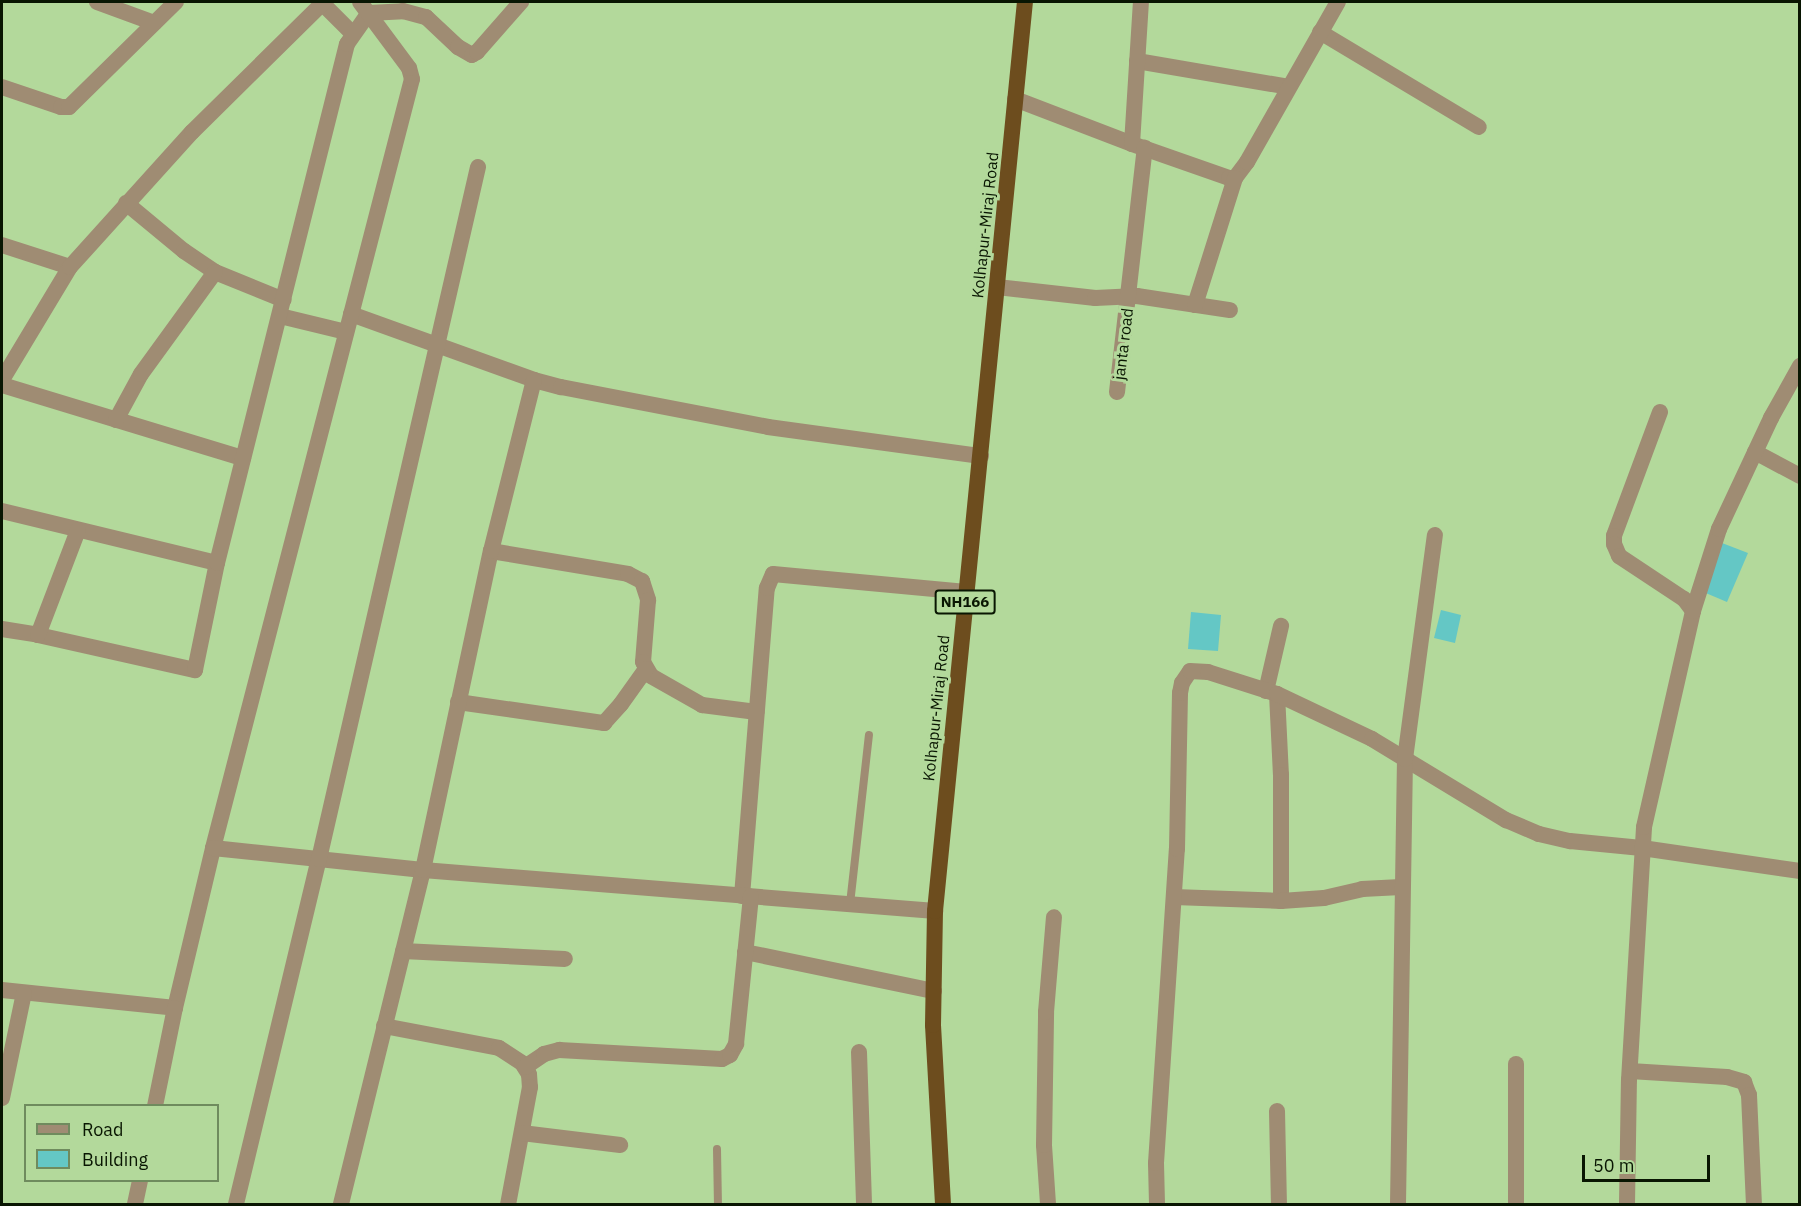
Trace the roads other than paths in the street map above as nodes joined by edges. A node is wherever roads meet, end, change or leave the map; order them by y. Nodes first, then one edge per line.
1 (96, 2) edge
2 (176, 2) edge
3 (323, 2) edge
4 (521, 2) edge
5 (1025, 2) edge
6 (1141, 2) edge
7 (1338, 2) edge
8 (365, 7) edge
9 (154, 23) junction
10 (1320, 32) junction
11 (353, 34) junction
12 (1137, 61) junction
13 (2, 87) edge
14 (1289, 87) junction
15 (1015, 99) junction
16 (1479, 127) dead end
17 (1138, 146) junction
18 (478, 167) dead end
19 (1235, 178) junction
20 (126, 203) junction
21 (2, 244) edge
22 (70, 267) junction
23 (215, 272) junction
24 (997, 287) junction
25 (1128, 296) junction
26 (1195, 305) junction
27 (282, 308) junction
28 (1230, 310) dead end
29 (351, 314) junction
30 (346, 332) junction
31 (436, 344) junction
32 (1798, 370) edge
33 (2, 380) edge
34 (534, 380) junction
35 (2, 385) edge
36 (1117, 392) dead end
37 (1660, 412) dead end
38 (116, 420) junction
39 (1755, 452) junction
40 (981, 456) junction
41 (243, 458) junction
42 (1800, 476) edge
43 (2, 511) edge
44 (78, 530) junction
45 (1435, 535) dead end
46 (491, 551) junction
47 (217, 563) junction
48 (966, 592) junction
49 (1693, 611) junction
50 (1281, 626) dead end
51 (2, 630) edge
52 (38, 635) junction
53 (646, 669) junction
54 (1271, 692) junction
55 (458, 702) junction
56 (757, 712) junction
57 (869, 735) dead end
58 (1405, 759) junction
59 (213, 848) junction
60 (1641, 848) junction
61 (319, 860) junction
62 (423, 870) junction
63 (1800, 871) edge
64 (1401, 887) junction
65 (747, 896) junction
66 (1174, 897) junction
67 (1281, 901) junction
68 (849, 904) junction
69 (935, 911) junction
70 (1054, 917) dead end
71 (403, 951) junction
72 (746, 952) junction
73 (565, 959) dead end
74 (2, 990) edge
75 (934, 991) junction
76 (24, 993) junction
77 (175, 1008) junction
78 (384, 1026) junction
79 (859, 1052) dead end
80 (1516, 1064) dead end
81 (525, 1067) junction
82 (1630, 1071) junction
83 (2, 1098) edge
84 (155, 1104) edge
85 (1277, 1111) dead end
86 (522, 1133) junction
87 (620, 1145) dead end
88 (717, 1149) dead end
89 (140, 1182) edge
90 (135, 1204) edge
91 (236, 1204) edge
92 (341, 1204) edge
93 (508, 1204) edge
94 (718, 1204) edge
95 (864, 1204) edge
96 (943, 1204) edge
97 (1048, 1204) edge
98 (1157, 1204) edge
99 (1279, 1204) edge
100 (1398, 1204) edge
101 (1516, 1204) edge
102 (1627, 1204) edge
103 (1754, 1204) edge

1 - 9 street
2 - 9 street
3 - 11 street
3 - 20 street
4 - 8 street
5 - 15 highway, Kolhapur-Miraj Road / NH166
6 - 12 street, janta road
7 - 10 street
8 - 11 street
8 - 29 street
9 - 13 street
10 - 14 street
10 - 16 street
11 - 27 street
12 - 14 street
12 - 17 street, janta road
14 - 19 street
15 - 17 street
15 - 24 highway, Kolhapur-Miraj Road / NH166
17 - 19 street
17 - 25 street, janta road
18 - 31 street
19 - 26 street
20 - 22 street
20 - 23 street
21 - 22 street
22 - 33 street
23 - 27 street
23 - 38 street
24 - 25 street
24 - 40 highway, Kolhapur-Miraj Road / NH166
25 - 26 street
25 - 36 street, janta road
26 - 28 street
27 - 30 street
27 - 41 street
29 - 30 street
29 - 31 street
30 - 59 street
31 - 34 street
31 - 61 street
32 - 39 street
34 - 40 street
34 - 46 street
35 - 38 street
37 - 49 street
38 - 41 street
39 - 42 street
39 - 49 street
40 - 48 highway, Kolhapur-Miraj Road / NH166
41 - 47 street
43 - 44 street
44 - 47 street
44 - 52 street
45 - 58 street
46 - 53 street
46 - 55 street
47 - 52 street
48 - 56 street
48 - 69 highway, Kolhapur-Miraj Road / NH166
49 - 60 street
50 - 54 street
51 - 52 street
53 - 55 street
53 - 56 street
54 - 58 street
54 - 66 street
54 - 67 street
55 - 62 street
56 - 65 street
57 - 68 lane
58 - 60 street
58 - 64 street
59 - 61 street
59 - 77 street
60 - 63 street
60 - 82 street
61 - 62 street
61 - 91 street
62 - 65 street
62 - 71 street
64 - 67 street
64 - 100 street
65 - 68 street
65 - 72 street
66 - 67 street
66 - 98 street
68 - 69 street
69 - 75 highway, Kolhapur-Miraj Road / NH166
70 - 97 street
71 - 73 street
71 - 78 street
72 - 75 street
72 - 81 street
74 - 76 street
75 - 96 highway, Kolhapur-Miraj Road / NH166
76 - 77 street
76 - 83 street
77 - 84 street
78 - 81 street
78 - 92 street
79 - 95 street
80 - 101 street
81 - 86 street
82 - 102 street
82 - 103 street
85 - 99 street
86 - 87 street
86 - 93 street
88 - 94 lane
89 - 90 street

